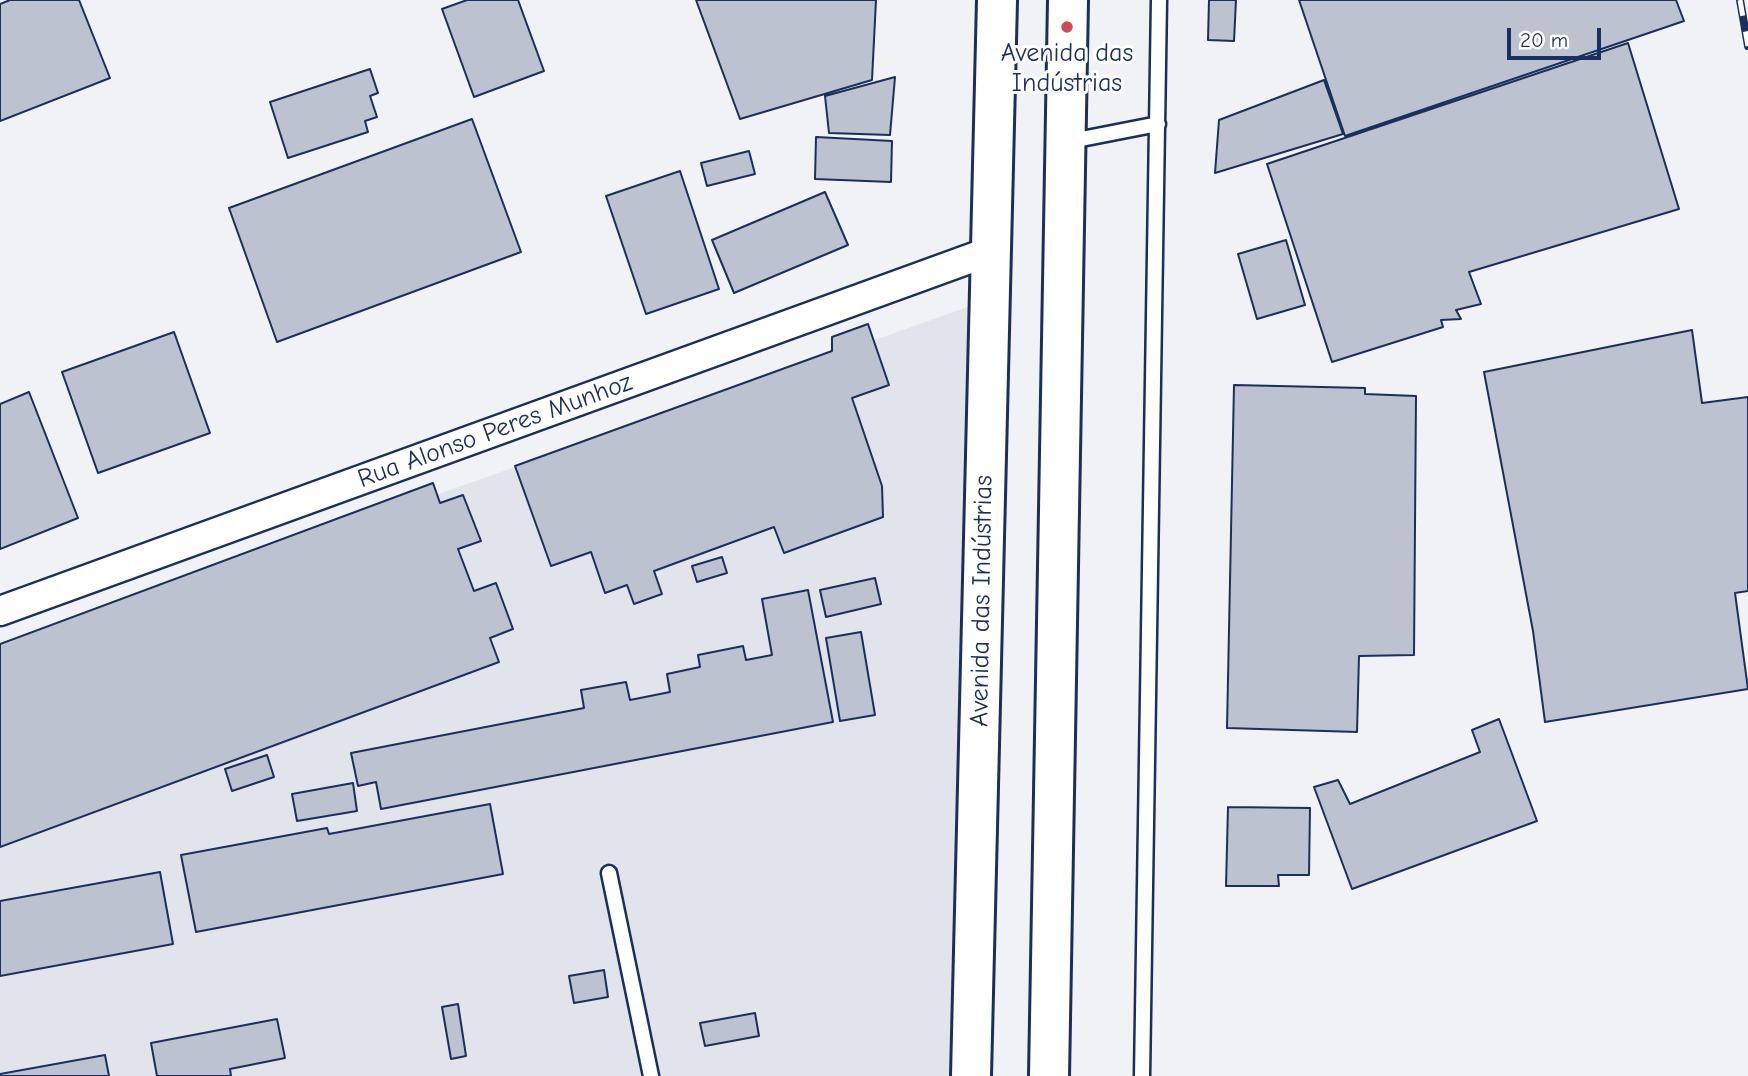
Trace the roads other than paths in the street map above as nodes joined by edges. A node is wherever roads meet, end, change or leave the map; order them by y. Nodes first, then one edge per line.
1 (997, 0) edge
2 (1068, 0) edge
3 (1160, 0) edge
4 (1158, 124) junction
5 (1065, 142) junction
6 (991, 251) junction
7 (0, 611) edge
8 (609, 873) dead end
9 (651, 1076) edge
10 (971, 1076) edge
11 (1049, 1076) edge
12 (1142, 1076) edge

1 - 6 street, Avenida das Indústrias
2 - 5 street
3 - 4 lane
4 - 5 lane
4 - 12 lane
5 - 11 street
6 - 7 street, Rua Alonso Peres Munhoz
6 - 10 street, Avenida das Indústrias
8 - 9 lane

